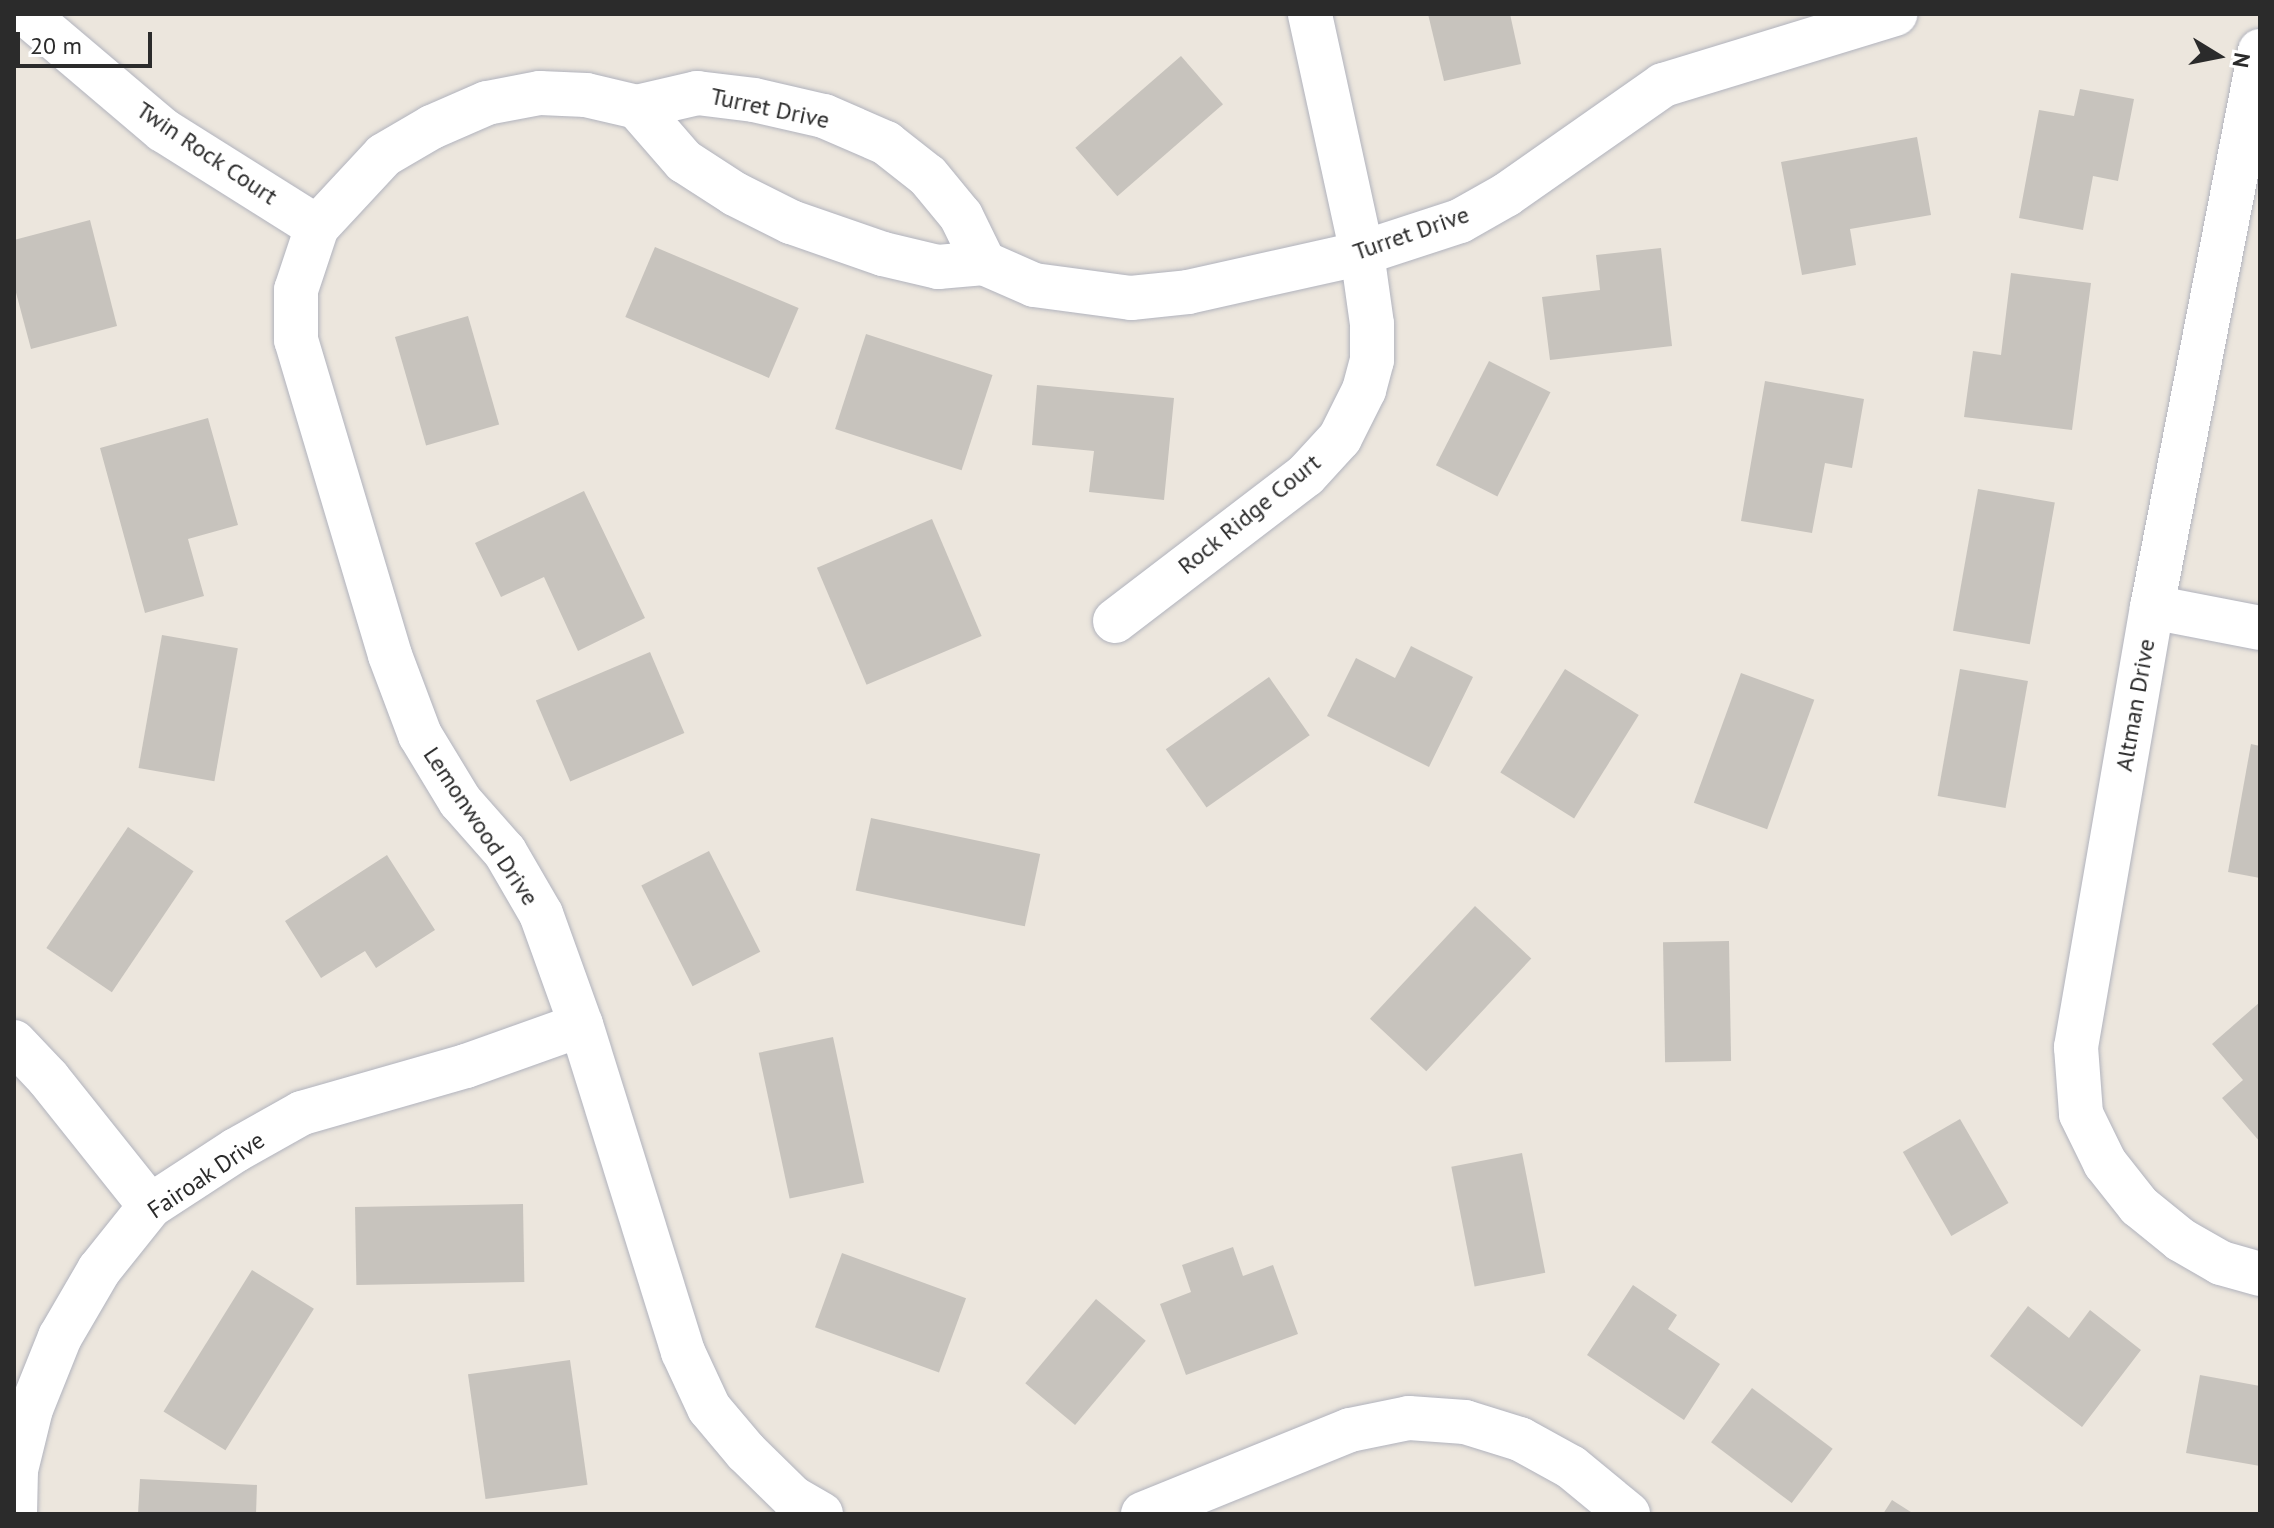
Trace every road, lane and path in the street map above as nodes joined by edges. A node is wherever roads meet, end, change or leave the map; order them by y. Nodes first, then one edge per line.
1 (26, 14) edge
2 (1310, 14) edge
3 (1895, 14) edge
4 (2260, 51) edge
5 (637, 107) junction
6 (317, 227) junction
7 (1362, 253) junction
8 (984, 263) junction
9 (2152, 607) junction
10 (1115, 621) dead end
11 (2260, 628) edge
12 (581, 1025) junction
13 (14, 1042) edge
14 (150, 1206) junction
15 (2260, 1274) edge
16 (15, 1514) edge
17 (821, 1514) edge
18 (1143, 1514) edge
19 (1628, 1514) edge

1 - 6 street, Twin Rock Court
2 - 7 street, Rock Ridge Court
3 - 7 street, Turret Drive
4 - 9 street, Altman Drive
5 - 6 street, Turret Drive
5 - 8 street, Turret Drive
5 - 8 street, Turret Drive
6 - 12 street, Lemonwood Drive
7 - 8 street, Turret Drive
7 - 10 street, Rock Ridge Court
9 - 11 street
9 - 15 street, Altman Drive
12 - 14 street, Fairoak Drive
12 - 17 street, Lemonwood Drive
13 - 14 street
14 - 16 street, Fairoak Drive
18 - 19 street

